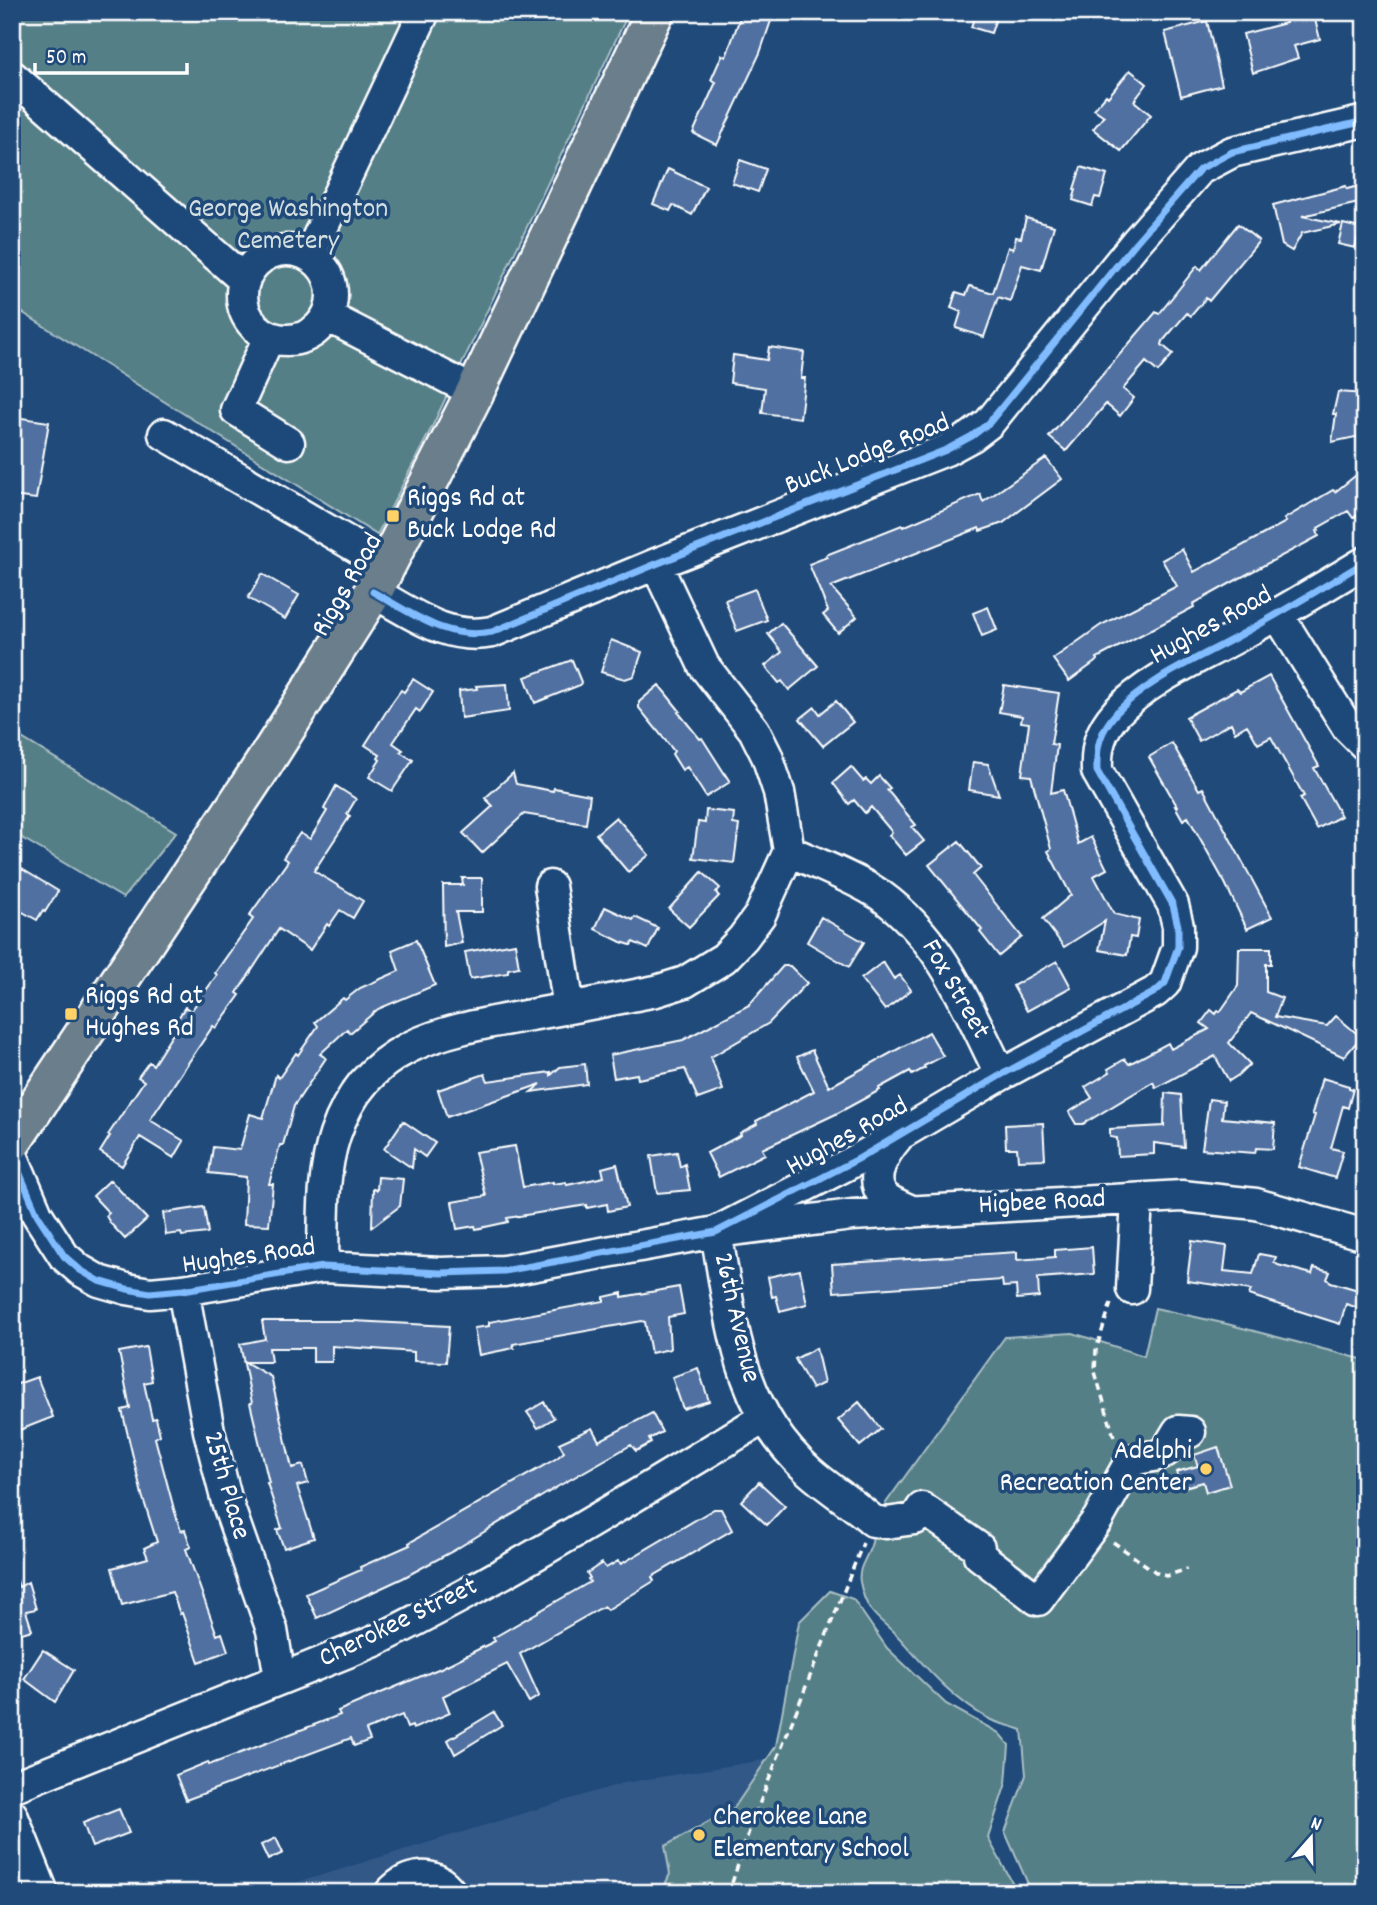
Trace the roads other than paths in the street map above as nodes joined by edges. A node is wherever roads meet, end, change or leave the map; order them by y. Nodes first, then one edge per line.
1 (424, 12) edge
2 (654, 12) edge
3 (12, 76) edge
4 (1365, 121) edge
5 (309, 256) junction
6 (244, 280) junction
7 (327, 316) junction
8 (269, 337) junction
9 (475, 391) junction
10 (164, 434) dead end
11 (289, 443) dead end
12 (1365, 562) edge
13 (656, 564) junction
14 (380, 579) junction
15 (1278, 615) junction
16 (1365, 745) edge
17 (789, 851) junction
18 (550, 886) dead end
19 (569, 1008) junction
20 (1000, 1075) junction
21 (900, 1134) junction
22 (12, 1142) edge
23 (12, 1155) edge
24 (1137, 1200) junction
25 (912, 1212) junction
26 (1363, 1229) edge
27 (716, 1232) junction
28 (323, 1267) junction
29 (1132, 1287) road end
30 (183, 1290) junction
31 (764, 1418) junction
32 (1189, 1432) dead end
33 (280, 1678) junction
34 (12, 1787) edge
35 (12, 1815) edge
36 (43, 1893) edge
37 (390, 1893) edge
38 (450, 1893) edge

1 - 5 street
2 - 9 main road, Riggs Road
3 - 6 street
4 - 13 street, Buck Lodge Road
5 - 6 street
5 - 7 street
6 - 8 street
7 - 8 street
7 - 9 street
8 - 11 street
9 - 14 main road, Riggs Road
10 - 14 street, Buck Lodge Road
12 - 15 street, Hughes Road
13 - 14 street, Buck Lodge Road
13 - 17 street
14 - 22 main road, Riggs Road
15 - 16 street
15 - 20 street, Hughes Road
17 - 19 street
17 - 20 street, Fox Street
18 - 19 street
19 - 28 street
20 - 21 street, Hughes Road
21 - 25 street
21 - 27 street, Hughes Road
23 - 30 street, Hughes Road
24 - 25 street, Higbee Road
24 - 26 street, Higbee Road
24 - 29 street
25 - 27 street, Higbee Road
27 - 28 street, Hughes Road
27 - 31 street, 26th Avenue
28 - 30 street, Hughes Road
30 - 33 street, 25th Place
31 - 32 street, 26th Avenue
31 - 33 street, Cherokee Street
33 - 34 street, Cherokee Street
35 - 36 street
37 - 38 street

